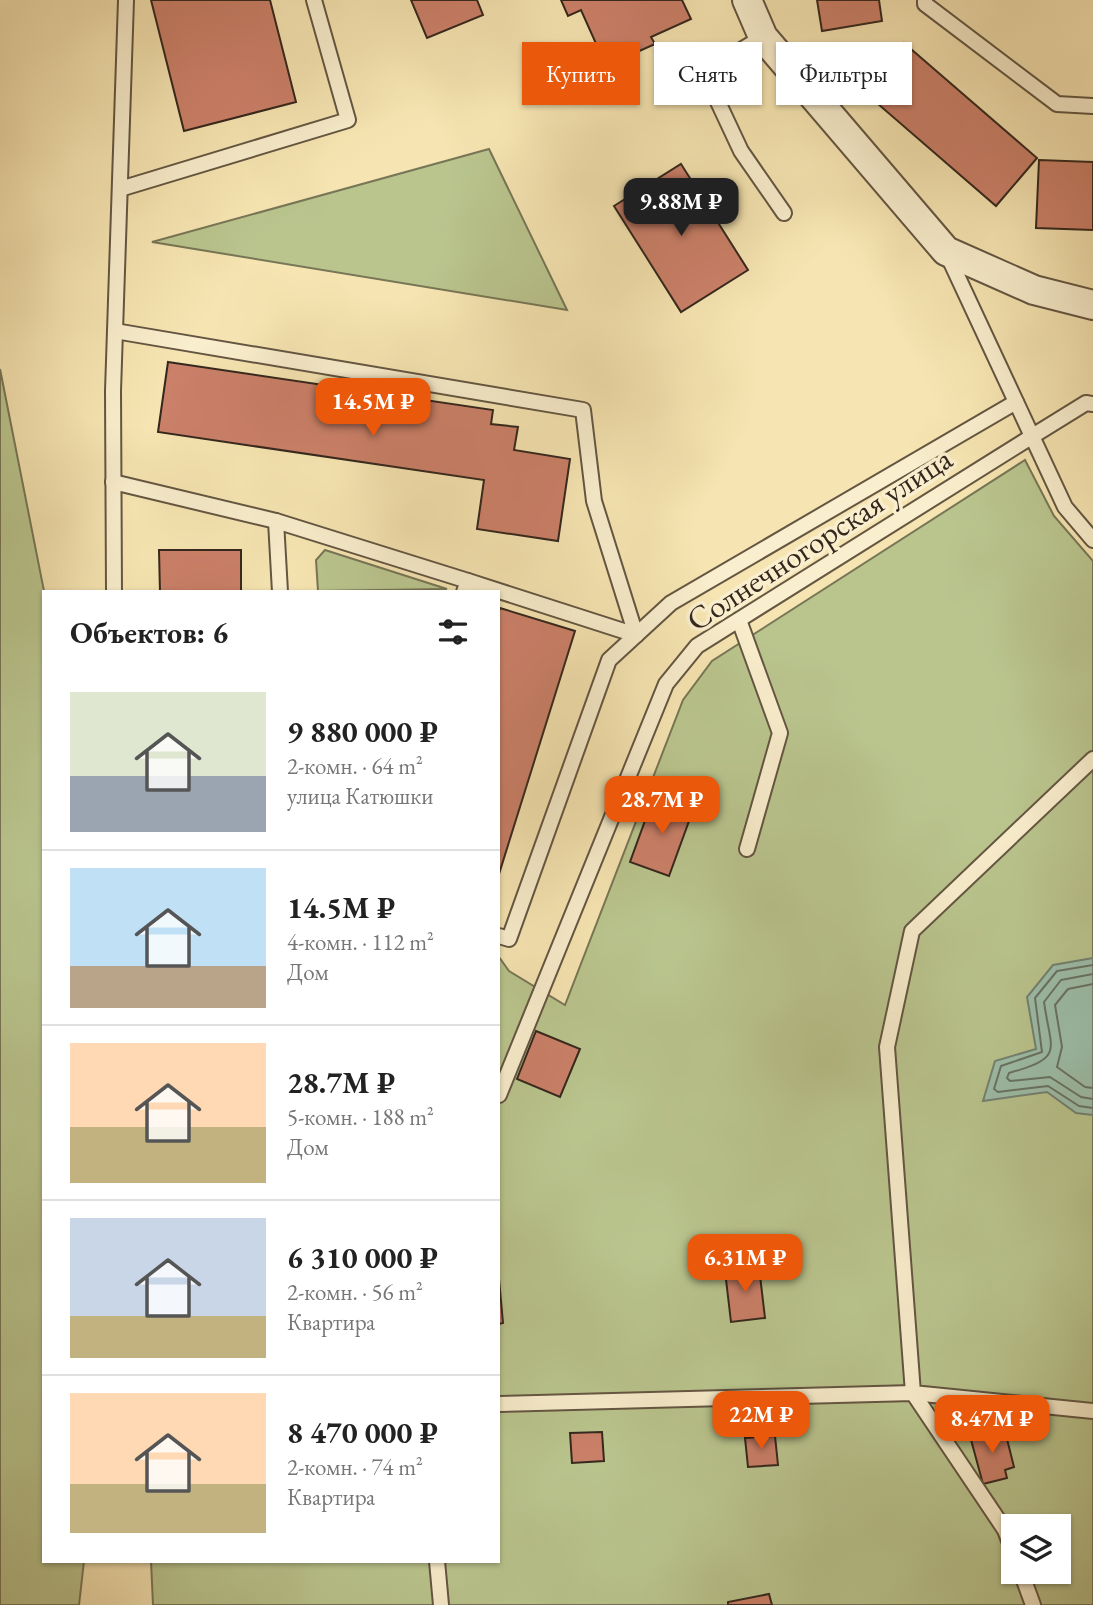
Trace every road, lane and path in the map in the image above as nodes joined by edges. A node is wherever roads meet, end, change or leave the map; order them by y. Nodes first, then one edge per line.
1 (126, 0) edge
2 (314, 0) edge
3 (747, 0) edge
4 (925, 0) edge
5 (763, 37) junction
6 (1093, 106) edge
7 (120, 189) junction
8 (784, 213) dead end
9 (946, 251) junction
10 (1093, 305) edge
11 (115, 331) junction
12 (1016, 402) junction
13 (1093, 404) edge
14 (1031, 436) junction
15 (113, 482) junction
16 (276, 521) junction
17 (1093, 540) edge
18 (466, 586) edge
19 (114, 590) edge
20 (280, 590) edge
21 (500, 596) edge
22 (739, 620) junction
23 (636, 635) junction
24 (1093, 758) edge
25 (747, 849) dead end
26 (500, 936) edge
27 (500, 1093) edge
28 (912, 1393) junction
29 (500, 1404) edge
30 (1093, 1411) edge
31 (1001, 1524) edge
32 (437, 1563) edge
33 (1025, 1584) edge
34 (440, 1605) edge
35 (1033, 1605) edge

1 - 7 lane
2 - 7 lane
3 - 5 street
4 - 6 lane
5 - 8 lane
5 - 9 street
7 - 11 lane
9 - 10 street
9 - 12 lane
11 - 15 lane
11 - 23 lane
12 - 14 lane
12 - 23 lane
13 - 14 lane, Солнечногорская улица
14 - 17 lane
14 - 22 lane, Солнечногорская улица
15 - 16 lane
15 - 19 lane
16 - 18 lane
16 - 20 lane
21 - 23 lane
22 - 25 lane
22 - 27 lane, Солнечногорская улица
23 - 26 lane
24 - 28 lane
28 - 29 lane
28 - 30 lane
28 - 31 lane
32 - 34 lane
33 - 35 lane

